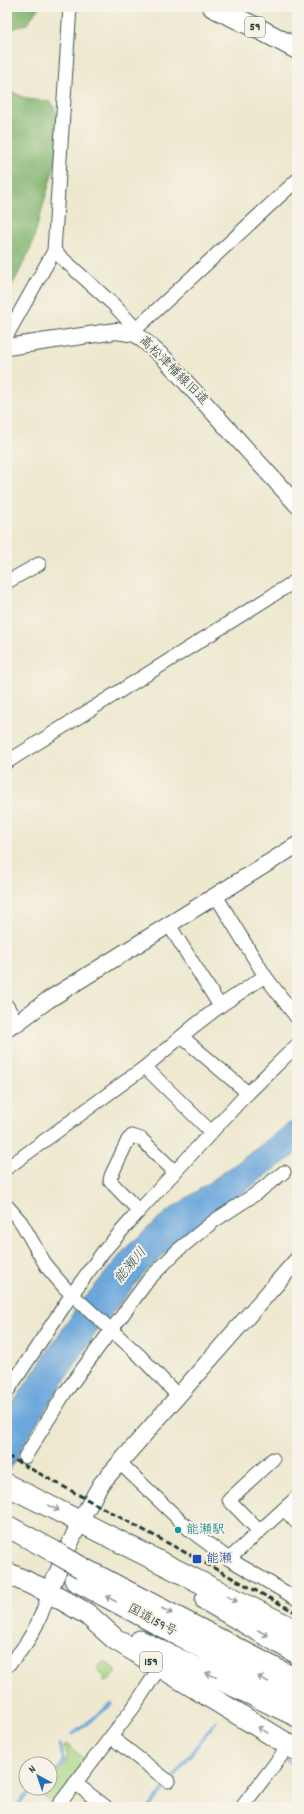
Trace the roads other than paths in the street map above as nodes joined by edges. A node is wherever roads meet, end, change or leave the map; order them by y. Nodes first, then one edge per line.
1 (70, 7) edge
2 (213, 7) edge
3 (297, 49) edge
4 (297, 180) edge
5 (54, 251) junction
6 (136, 332) junction
7 (7, 335) edge
8 (7, 347) edge
9 (297, 505) edge
10 (39, 564) dead end
11 (297, 580) edge
12 (7, 582) edge
13 (7, 762) edge
14 (297, 845) edge
15 (216, 896) junction
16 (169, 925) junction
17 (265, 976) junction
18 (7, 1006) edge
19 (220, 1006) junction
20 (297, 1018) edge
21 (12, 1027) edge
22 (182, 1037) junction
23 (297, 1045) edge
24 (145, 1068) junction
25 (248, 1093) junction
26 (212, 1132) junction
27 (7, 1168) edge
28 (175, 1172) junction
29 (284, 1172) dead end
30 (7, 1206) edge
31 (139, 1210) junction
32 (297, 1260) edge
33 (74, 1296) junction
34 (111, 1330) junction
35 (7, 1392) edge
36 (178, 1396) junction
37 (25, 1457) dead end
38 (273, 1459) dead end
39 (120, 1463) junction
40 (13, 1488) edge
41 (297, 1497) edge
42 (284, 1509) junction
43 (80, 1521) junction
44 (297, 1523) edge
45 (7, 1526) edge
46 (99, 1531) junction
47 (259, 1531) junction
48 (7, 1542) edge
49 (50, 1558) junction
50 (229, 1559) junction
51 (7, 1573) edge
52 (78, 1574) junction
53 (49, 1592) junction
54 (297, 1599) edge
55 (87, 1614) junction
56 (297, 1632) edge
57 (297, 1653) edge
58 (7, 1666) edge
59 (160, 1667) junction
60 (297, 1680) edge
61 (297, 1698) edge
62 (297, 1716) edge
63 (111, 1737) junction
64 (294, 1747) edge
65 (168, 1781) dead end
66 (75, 1783) junction
67 (57, 1807) edge
68 (106, 1807) edge
69 (242, 1807) edge

1 - 5 street
2 - 3 main road, 59
4 - 6 street
5 - 6 street
5 - 7 street
6 - 8 street, 高松津幡線旧道
6 - 9 street, 高松津幡線旧道
10 - 12 street
11 - 13 street
14 - 15 street
15 - 16 street
15 - 17 street
16 - 19 street
16 - 21 street
17 - 19 street
17 - 20 street
18 - 21 street
19 - 22 street
22 - 24 street
22 - 25 street
23 - 25 street
24 - 26 street
24 - 27 street
25 - 26 street
26 - 28 street
28 - 31 street
28 - 31 street
29 - 34 street
30 - 33 street
31 - 33 street
32 - 36 street
33 - 34 street
33 - 35 street
34 - 36 street
34 - 37 street
36 - 39 street
38 - 47 street
39 - 43 street
39 - 50 street
40 -> 43 highway
41 - 42 street
42 - 44 street
42 - 47 street
43 - 46 highway
43 - 53 street
45 - 49 highway, 国道159号
46 -> 56 highway
46 -> 57 highway
47 - 50 street
48 - 49 highway, 国道159号
49 - 52 highway, 国道159号, bridge
50 - 54 street
51 - 53 highway, 159
52 -> 60 highway, 国道159号
61 -> 52 highway, 国道159号
53 - 55 highway, 159
53 - 58 street
55 - 59 highway, 159
62 -> 55 highway, 159
59 - 63 street
64 -> 59 highway, 159
63 - 65 street
63 - 66 street
64 - 69 street
66 - 67 street
66 - 68 street

